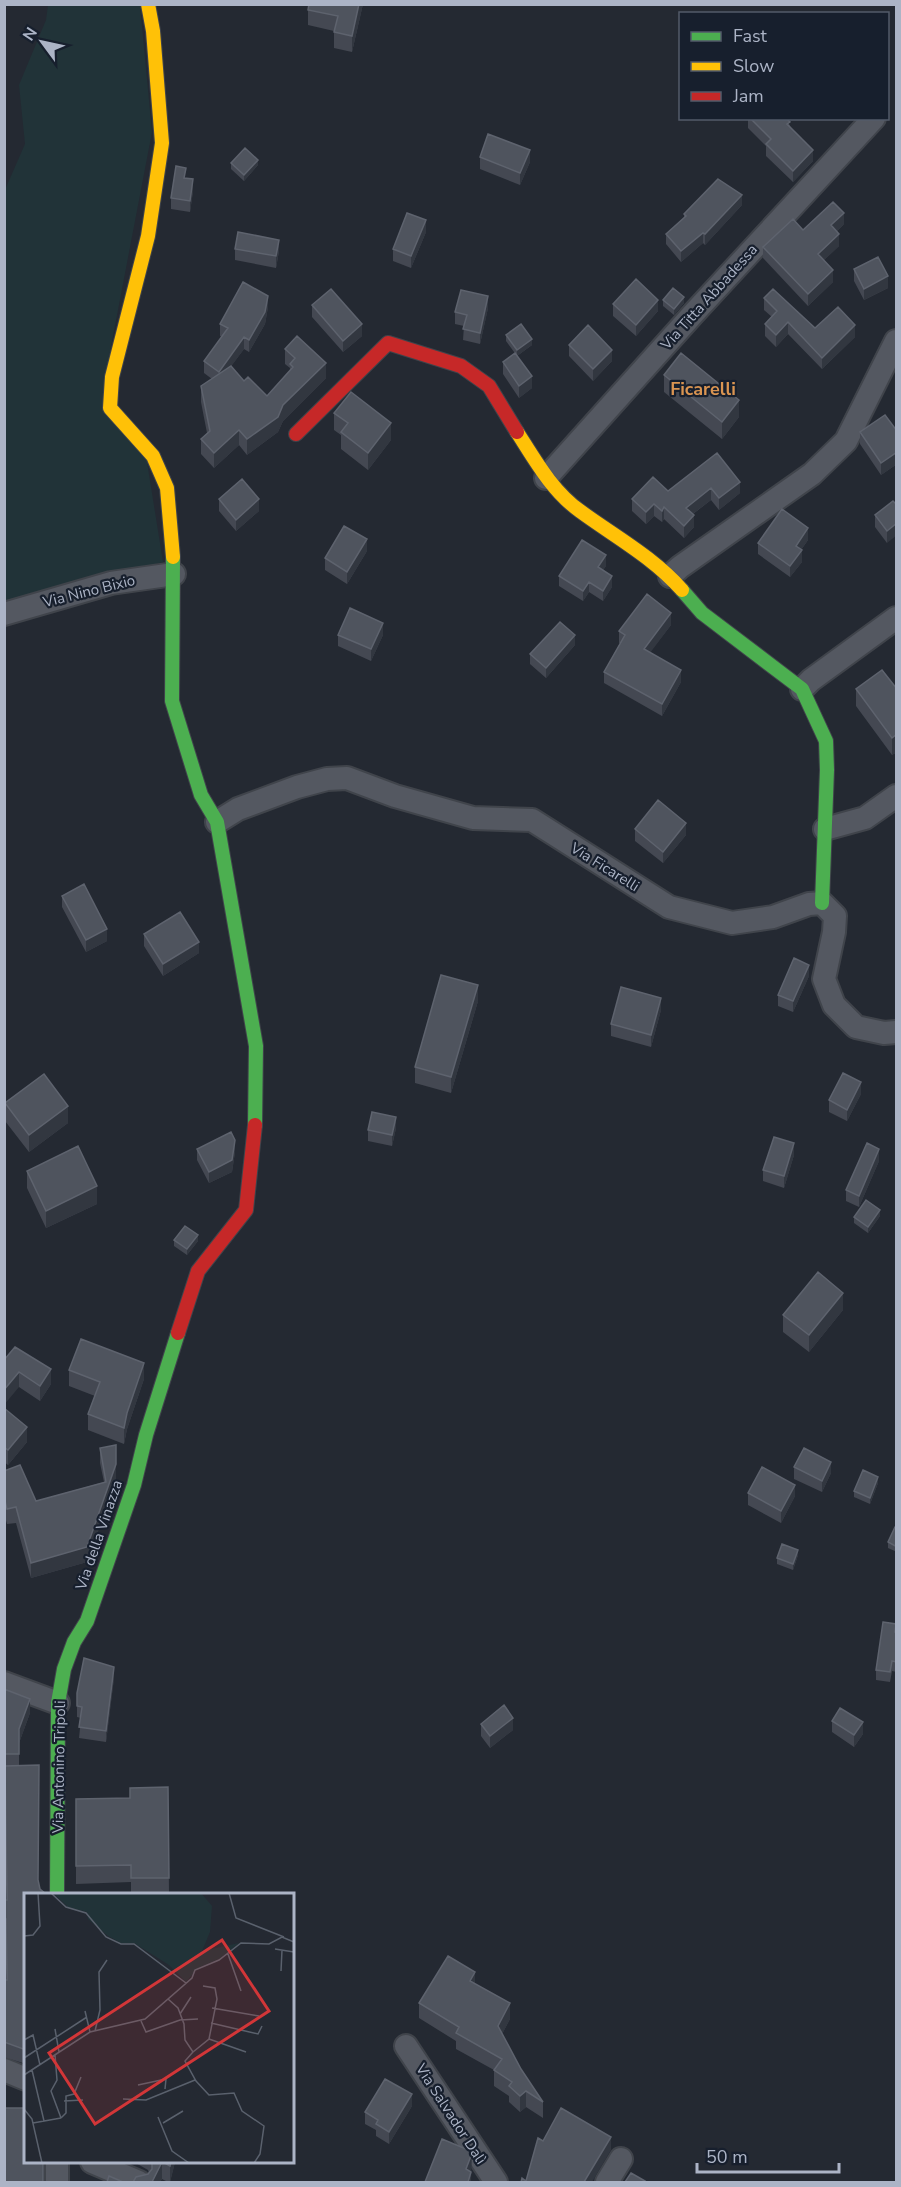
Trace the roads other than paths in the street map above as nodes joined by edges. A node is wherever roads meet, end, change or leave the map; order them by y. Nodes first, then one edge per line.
1 (148, 4) edge
2 (872, 120) edge
3 (897, 341) edge
4 (296, 434) dead end
5 (546, 478) junction
6 (174, 574) junction
7 (670, 576) junction
8 (4, 614) edge
9 (897, 618) edge
10 (802, 689) junction
11 (897, 796) edge
12 (217, 822) junction
13 (825, 829) junction
14 (822, 903) junction
15 (897, 1032) edge
16 (74, 1642) joint
17 (4, 1683) edge
18 (58, 1703) junction
19 (57, 1893) edge
20 (405, 2046) dead end
21 (4, 2070) edge
22 (24, 2078) edge
23 (621, 2159) dead end
24 (57, 2163) edge
25 (94, 2163) edge
26 (57, 2182) edge
27 (139, 2182) edge
28 (496, 2182) edge
29 (607, 2182) edge

1 - 6 street
2 - 5 street, Via Titta Abbadessa
3 - 7 street
4 - 5 street
5 - 7 street
6 - 8 street, Via Nino Bixio
6 - 12 street
7 - 10 street
9 - 10 street
10 - 13 street
11 - 13 street
12 - 14 street, Via Ficarelli
12 - 16 street, Via della Vinazza
13 - 14 street
14 - 15 street
16 - 18 street, Via Antonino Tripoli
17 - 18 street
18 - 19 street, Via Antonino Tripoli
20 - 28 street, Via Salvador Dalì
21 - 22 street
23 - 29 street
24 - 26 street
25 - 27 street

